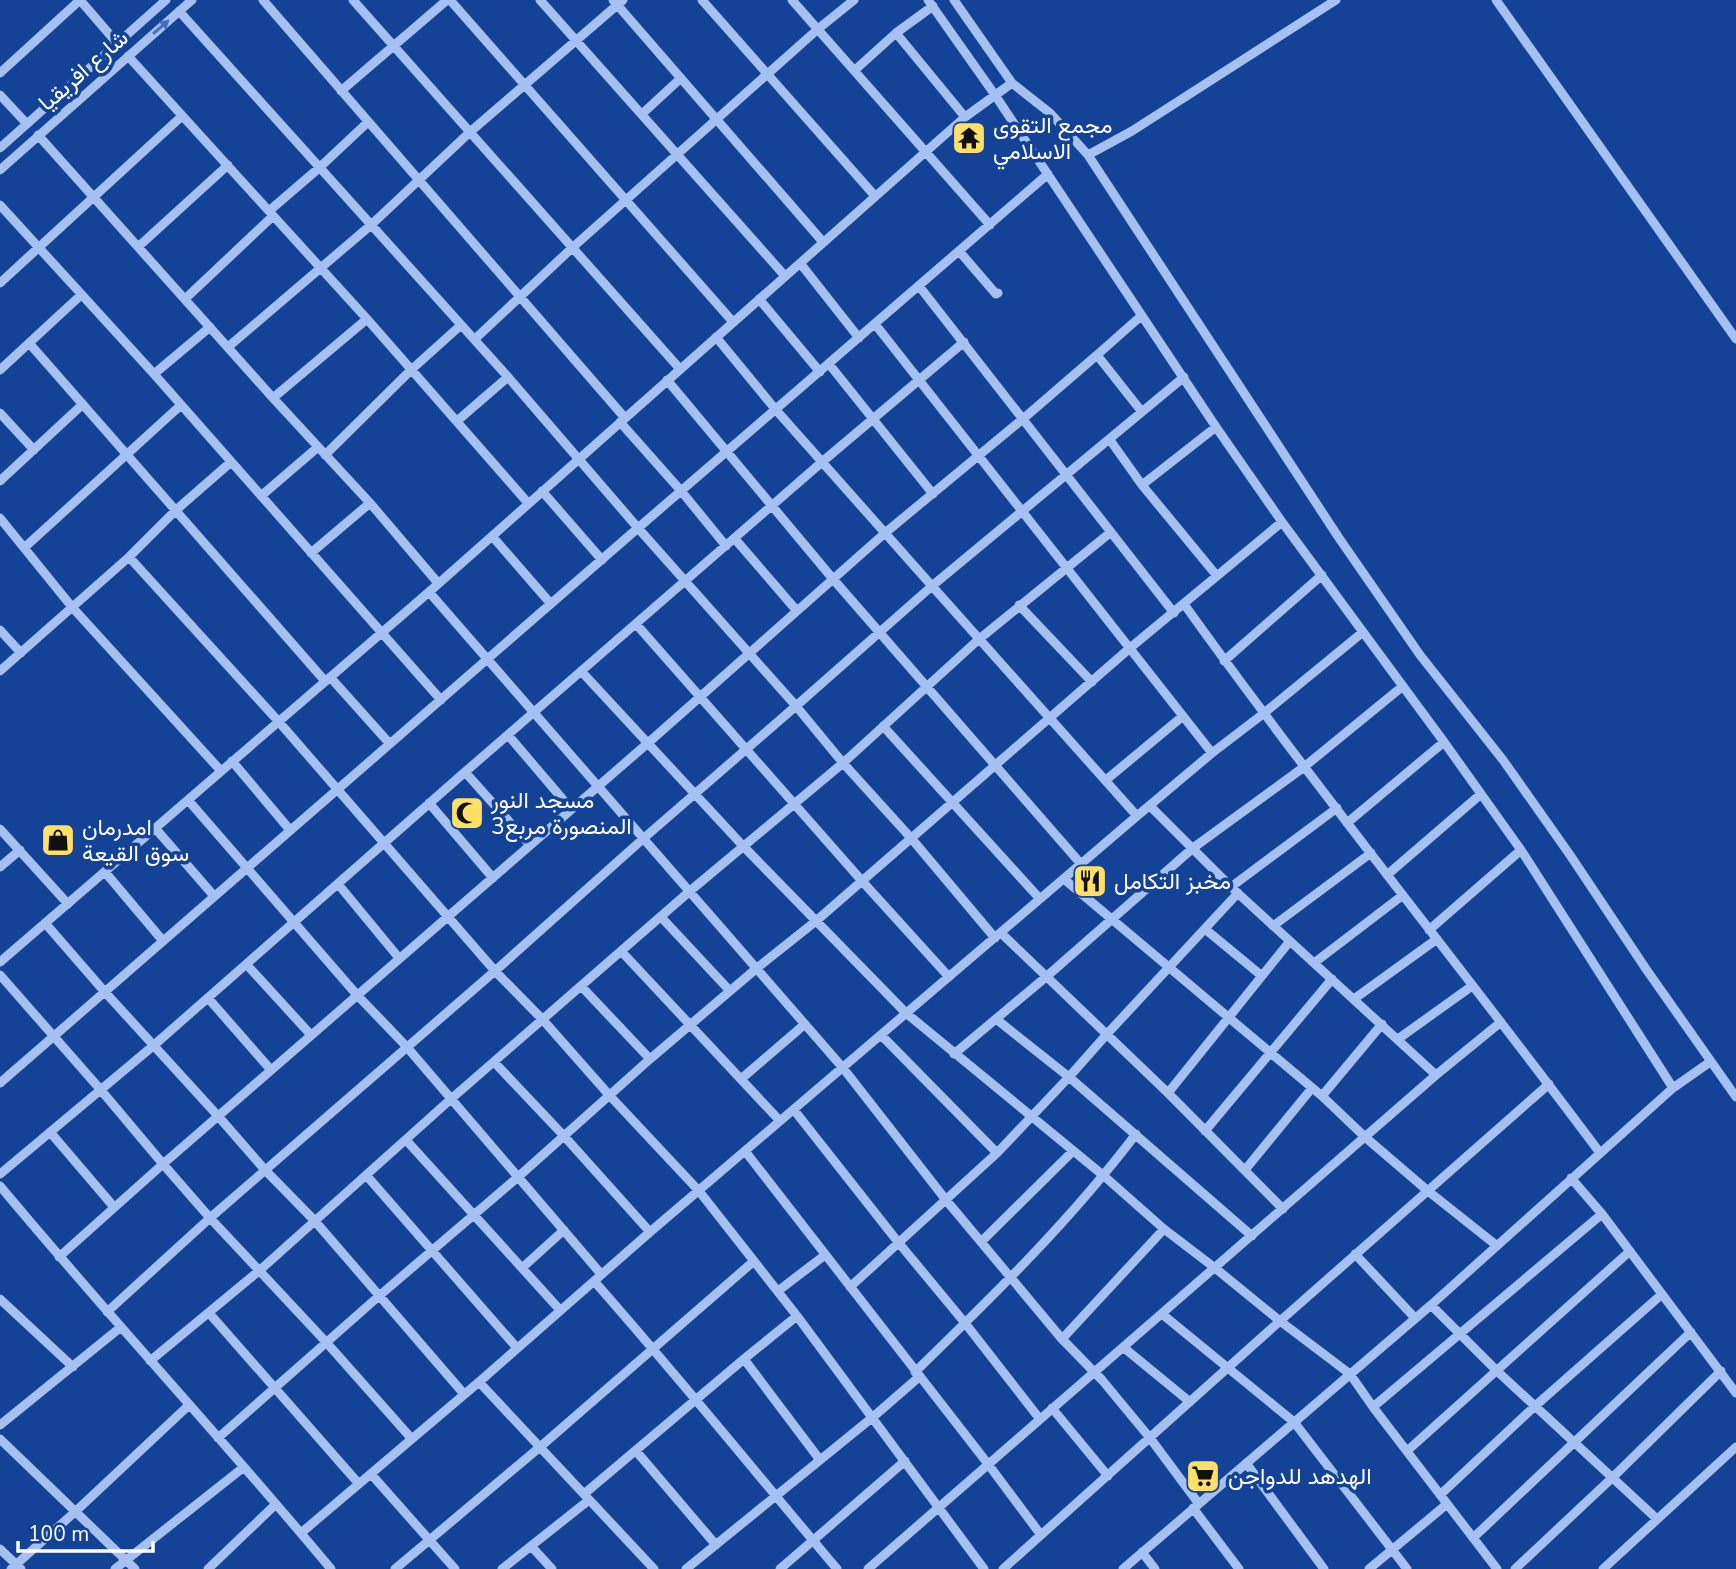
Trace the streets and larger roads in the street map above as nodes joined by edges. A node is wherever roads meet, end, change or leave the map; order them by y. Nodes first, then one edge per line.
1 (80, 0) edge
2 (166, 0) edge
3 (192, 0) edge
4 (263, 0) edge
5 (353, 0) edge
6 (448, 0) edge
7 (540, 0) edge
8 (702, 0) edge
9 (792, 0) edge
10 (853, 0) edge
11 (954, 0) edge
12 (1336, 0) edge
13 (1496, 0) edge
14 (618, 2) edge
15 (931, 3) edge
16 (179, 12) junction
17 (818, 29) junction
18 (896, 33) junction
19 (576, 41) junction
20 (117, 43) junction
21 (394, 46) junction
22 (128, 56) junction
23 (855, 70) junction
24 (0, 73) edge
25 (768, 75) junction
26 (681, 78) junction
27 (1012, 83) junction
28 (523, 85) junction
29 (341, 91) junction
30 (0, 95) edge
31 (996, 95) junction
32 (642, 114) junction
33 (182, 117) junction
34 (965, 117) junction
35 (717, 120) junction
36 (368, 122) junction
37 (27, 124) junction
38 (470, 132) junction
39 (38, 135) junction
40 (0, 148) edge
41 (925, 152) junction
42 (678, 154) junction
43 (1088, 156) junction
44 (228, 165) junction
45 (319, 168) junction
46 (0, 170) edge
47 (1048, 174) junction
48 (419, 180) junction
49 (875, 196) junction
50 (94, 197) junction
51 (626, 201) junction
52 (0, 205) edge
53 (271, 213) junction
54 (371, 225) junction
55 (990, 225) junction
56 (823, 242) junction
57 (138, 247) junction
58 (39, 248) junction
59 (572, 248) junction
60 (959, 251) junction
61 (800, 263) junction
62 (320, 268) junction
63 (785, 276) junction
64 (0, 283) edge
65 (919, 286) junction
66 (998, 293) dead end
67 (81, 295) junction
68 (520, 296) junction
69 (184, 299) junction
70 (759, 299) junction
71 (1141, 316) junction
72 (367, 318) junction
73 (733, 322) junction
74 (876, 324) junction
75 (461, 325) junction
76 (210, 327) junction
77 (716, 337) junction
78 (859, 338) junction
79 (475, 339) junction
80 (1736, 339) edge
81 (964, 342) junction
82 (29, 343) junction
83 (228, 347) junction
84 (1097, 355) junction
85 (829, 364) junction
86 (680, 369) junction
87 (0, 370) edge
88 (411, 370) junction
89 (820, 372) junction
90 (154, 374) junction
91 (508, 377) junction
92 (1184, 377) junction
93 (919, 379) junction
94 (667, 380) junction
95 (273, 398) junction
96 (83, 404) junction
97 (181, 405) junction
98 (776, 410) junction
99 (1142, 412) junction
100 (0, 413) edge
101 (1024, 418) junction
102 (622, 420) junction
103 (873, 420) junction
104 (457, 421) junction
105 (1216, 427) junction
106 (1110, 440) junction
107 (34, 450) junction
108 (321, 451) junction
109 (727, 452) junction
110 (127, 454) junction
111 (978, 455) junction
112 (579, 458) junction
113 (231, 462) junction
114 (822, 462) junction
115 (1066, 475) junction
116 (0, 481) edge
117 (1142, 485) junction
118 (542, 491) junction
119 (681, 492) junction
120 (933, 494) junction
121 (261, 496) junction
122 (370, 503) junction
123 (528, 503) junction
124 (772, 507) junction
125 (176, 511) junction
126 (1023, 511) junction
127 (0, 518) edge
128 (1282, 522) junction
129 (638, 528) junction
130 (1111, 532) junction
131 (885, 533) junction
132 (492, 536) junction
133 (735, 539) junction
134 (726, 546) junction
135 (24, 548) junction
136 (311, 553) junction
137 (129, 557) junction
138 (602, 560) junction
139 (1067, 567) junction
140 (1322, 575) junction
141 (1217, 576) junction
142 (833, 579) junction
143 (686, 581) junction
144 (438, 583) junction
145 (932, 586) junction
146 (429, 592) junction
147 (551, 604) junction
148 (1184, 604) junction
149 (1019, 605) junction
150 (72, 607) junction
151 (797, 611) junction
152 (1174, 612) junction
153 (636, 624) junction
154 (0, 630) edge
155 (1363, 632) junction
156 (381, 633) junction
157 (881, 633) junction
158 (978, 640) junction
159 (1130, 649) junction
160 (21, 653) junction
161 (750, 653) junction
162 (488, 659) junction
163 (1224, 661) junction
164 (0, 671) edge
165 (581, 671) junction
166 (328, 679) junction
167 (1092, 682) junction
168 (927, 685) junction
169 (1403, 686) junction
170 (701, 697) junction
171 (441, 700) junction
172 (796, 706) junction
173 (534, 712) junction
174 (1263, 714) junction
175 (1183, 716) junction
176 (1050, 717) junction
177 (279, 722) junction
178 (883, 726) junction
179 (508, 735) junction
180 (1444, 742) junction
181 (648, 743) junction
182 (390, 744) junction
183 (746, 750) junction
184 (1212, 753) junction
185 (232, 761) junction
186 (843, 763) junction
187 (995, 765) junction
188 (1304, 766) junction
189 (220, 771) junction
190 (465, 772) junction
191 (1106, 780) junction
192 (598, 785) junction
193 (338, 789) junction
194 (1481, 793) junction
195 (695, 794) junction
196 (188, 800) junction
197 (953, 801) junction
198 (429, 803) junction
199 (794, 804) junction
200 (1150, 806) junction
201 (1336, 808) junction
202 (571, 809) junction
203 (1137, 816) junction
204 (1347, 824) junction
205 (155, 828) junction
206 (0, 829) edge
207 (290, 830) junction
208 (644, 838) junction
209 (911, 838) junction
210 (385, 843) junction
211 (530, 845) junction
212 (744, 847) junction
213 (1194, 848) junction
214 (20, 850) junction
215 (1521, 850) junction
216 (1371, 853) junction
217 (1082, 864) junction
218 (0, 867) edge
219 (248, 867) junction
220 (104, 872) junction
221 (1387, 875) junction
222 (493, 878) junction
223 (1064, 879) junction
224 (862, 881) junction
225 (338, 884) junction
226 (1235, 890) junction
227 (690, 891) junction
228 (1403, 895) junction
229 (214, 896) junction
230 (1040, 899) junction
231 (68, 904) junction
232 (447, 916) junction
233 (661, 917) junction
234 (1112, 919) junction
235 (816, 921) junction
236 (294, 922) junction
237 (45, 923) junction
238 (1273, 926) junction
239 (1205, 929) junction
240 (1430, 930) junction
241 (998, 935) junction
242 (1437, 939) junction
243 (163, 941) junction
244 (1290, 941) junction
245 (621, 951) junction
246 (399, 958) junction
247 (1, 959) edge
248 (1314, 962) junction
249 (247, 965) junction
250 (757, 968) junction
251 (1169, 968) junction
252 (495, 971) junction
253 (0, 975) edge
254 (1262, 976) junction
255 (949, 977) junction
256 (1046, 977) junction
257 (1332, 979) junction
258 (581, 986) junction
259 (1472, 986) junction
260 (730, 991) junction
261 (104, 992) junction
262 (357, 995) junction
263 (208, 998) junction
264 (1354, 999) junction
265 (906, 1013) junction
266 (1228, 1018) junction
267 (996, 1019) junction
268 (542, 1020) junction
269 (1501, 1022) junction
270 (805, 1024) junction
271 (1382, 1024) junction
272 (691, 1025) junction
273 (1107, 1034) junction
274 (311, 1035) junction
275 (881, 1035) junction
276 (54, 1038) junction
277 (1398, 1039) junction
278 (153, 1046) junction
279 (406, 1046) junction
280 (1270, 1053) junction
281 (954, 1054) junction
282 (650, 1059) junction
283 (494, 1062) junction
284 (1710, 1062) junction
285 (843, 1068) junction
286 (271, 1070) junction
287 (1436, 1074) junction
288 (1069, 1077) junction
289 (741, 1079) junction
290 (0, 1083) edge
291 (1549, 1084) junction
292 (1312, 1088) junction
293 (1673, 1088) junction
294 (100, 1089) junction
295 (1168, 1093) junction
296 (610, 1096) junction
297 (1322, 1096) junction
298 (1736, 1097) edge
299 (451, 1099) junction
300 (794, 1110) junction
301 (218, 1116) junction
302 (1031, 1118) junction
303 (780, 1121) junction
304 (1205, 1131) junction
305 (50, 1132) junction
306 (1136, 1134) junction
307 (564, 1136) junction
308 (1366, 1137) junction
309 (406, 1140) junction
310 (745, 1151) junction
311 (1073, 1151) junction
312 (998, 1153) junction
313 (1600, 1153) junction
314 (163, 1164) junction
315 (265, 1170) junction
316 (1245, 1170) junction
317 (0, 1174) edge
318 (366, 1175) junction
319 (1104, 1176) junction
320 (518, 1177) junction
321 (1572, 1178) junction
322 (0, 1186) edge
323 (699, 1191) junction
324 (1428, 1191) junction
325 (946, 1200) junction
326 (114, 1207) junction
327 (1283, 1209) junction
328 (1602, 1214) junction
329 (473, 1215) junction
330 (210, 1218) junction
331 (314, 1220) junction
332 (1164, 1228) junction
333 (564, 1230) junction
334 (650, 1232) junction
335 (1252, 1236) junction
336 (898, 1242) junction
337 (981, 1242) junction
338 (1496, 1245) junction
339 (433, 1249) junction
340 (1630, 1251) junction
341 (1355, 1254) junction
342 (824, 1255) junction
343 (59, 1256) junction
344 (754, 1261) junction
345 (522, 1268) junction
346 (1215, 1268) junction
347 (260, 1270) junction
348 (597, 1278) junction
349 (1012, 1278) junction
350 (850, 1287) junction
351 (778, 1291) junction
352 (1662, 1294) junction
353 (379, 1296) junction
354 (0, 1300) edge
355 (1431, 1305) junction
356 (560, 1310) junction
357 (107, 1312) junction
358 (209, 1313) junction
359 (1162, 1314) junction
360 (797, 1316) junction
361 (1415, 1318) junction
362 (1280, 1321) junction
363 (965, 1323) junction
364 (121, 1327) junction
365 (1691, 1332) junction
366 (1458, 1333) junction
367 (1062, 1339) junction
368 (326, 1342) junction
369 (1123, 1347) junction
370 (517, 1348) junction
371 (654, 1348) junction
372 (744, 1359) junction
373 (150, 1361) junction
374 (73, 1367) junction
375 (1228, 1368) junction
376 (1497, 1371) junction
377 (1721, 1371) junction
378 (1093, 1372) junction
379 (917, 1374) junction
380 (1350, 1374) junction
381 (479, 1382) junction
382 (274, 1388) junction
383 (1736, 1393) edge
384 (464, 1394) junction
385 (696, 1401) junction
386 (1190, 1402) junction
387 (188, 1406) junction
388 (1535, 1406) junction
389 (1373, 1407) junction
390 (1052, 1408) junction
391 (873, 1417) junction
392 (1039, 1418) junction
393 (1294, 1422) junction
394 (0, 1425) edge
395 (218, 1438) junction
396 (411, 1438) junction
397 (1150, 1438) junction
398 (0, 1439) edge
399 (1573, 1442) junction
400 (540, 1447) junction
401 (1736, 1447) edge
402 (636, 1451) junction
403 (1406, 1451) junction
404 (820, 1460) junction
405 (905, 1461) junction
406 (1246, 1463) junction
407 (988, 1464) junction
408 (244, 1467) junction
409 (372, 1474) junction
410 (1108, 1476) junction
411 (1612, 1478) junction
412 (359, 1484) junction
413 (1440, 1495) junction
414 (587, 1497) junction
415 (776, 1497) junction
416 (276, 1504) junction
417 (1447, 1504) junction
418 (1196, 1506) junction
419 (940, 1508) junction
420 (76, 1511) junction
421 (1657, 1519) junction
422 (301, 1533) junction
423 (1041, 1535) junction
424 (1473, 1538) junction
425 (429, 1539) junction
426 (813, 1540) junction
427 (716, 1545) junction
428 (531, 1546) junction
429 (0, 1549) edge
430 (1392, 1549) junction
431 (1142, 1552) junction
432 (125, 1560) junction
433 (16, 1567) edge
434 (115, 1569) edge
435 (135, 1569) edge
436 (208, 1569) edge
437 (331, 1569) edge
438 (396, 1569) edge
439 (455, 1569) edge
440 (502, 1569) edge
441 (552, 1569) edge
442 (654, 1569) edge
443 (686, 1569) edge
444 (780, 1569) edge
445 (837, 1569) edge
446 (867, 1569) edge
447 (984, 1569) edge
448 (1003, 1569) edge
449 (1123, 1569) edge
450 (1155, 1569) edge
451 (1239, 1569) edge
452 (1324, 1569) edge
453 (1369, 1569) edge
454 (1407, 1569) edge
455 (1497, 1569) edge
456 (1515, 1569) edge
457 (1603, 1569) edge

1 - 20 street
1 - 24 street
2 - 20 street, شارع افريقيا
3 - 16 street, شارع افريقيا
4 - 29 street
5 - 21 street
6 - 21 street
6 - 28 street
7 - 19 street
8 - 25 street
9 - 17 street
10 - 17 street
11 - 27 street
12 - 43 street
13 - 80 street
14 - 19 street
14 - 26 street
15 - 18 street
15 - 31 street
22 -> 16 street, شارع افريقيا
16 - 45 street
17 - 23 street
17 - 25 street
18 - 23 street
18 - 34 street
19 - 28 street
19 - 32 street
20 - 37 street, شارع افريقيا
21 - 29 street
21 - 38 street
22 - 33 street
22 - 39 street, شارع افريقيا
23 - 41 street
25 - 35 street
25 - 49 street
26 - 32 street
26 - 35 street
27 - 31 street
27 - 43 street
28 - 38 street
28 - 51 street
29 - 36 street
30 - 37 street
31 - 34 street
31 - 47 street
32 - 42 street
33 - 44 street
33 - 50 street
34 - 41 street
35 - 42 street
35 - 56 street
36 - 45 street
36 - 48 street
37 - 40 street, شارع افريقيا
38 - 48 street
38 - 59 street
39 - 46 street, شارع افريقيا
39 - 50 street
41 - 49 street
41 - 55 street
42 - 51 street
42 - 63 street
43 - 284 street
44 - 53 street
44 - 57 street
45 - 53 street
45 - 54 street
47 - 55 street
47 - 71 street
48 - 54 street
48 - 68 street
49 - 56 street
50 - 57 street
50 - 58 street
51 - 59 street
51 - 73 street
52 - 58 street
53 - 62 street
53 - 69 street
54 - 62 street
54 - 75 street
55 - 60 street
56 - 61 street
57 - 69 street
58 - 64 street
58 - 67 street
59 - 68 street
59 - 86 street
60 - 65 street
60 - 66 street
61 - 63 street
61 - 78 street
62 - 72 street
62 - 83 street
63 - 70 street
65 - 74 street
65 - 81 street
67 - 82 street
67 - 90 street
68 - 79 street
68 - 102 street
69 - 76 street
70 - 73 street
70 - 89 street
71 - 84 street
71 - 92 street
72 - 88 street
72 - 95 street
73 - 77 street
74 - 78 street
74 - 93 street
75 - 79 street
75 - 88 street
76 - 83 street
76 - 90 street
77 - 86 street
77 - 98 street
78 - 85 street
79 - 91 street
81 - 93 street
81 - 101 street
82 - 87 street
82 - 96 street
83 - 95 street
84 - 99 street
84 - 101 street
85 - 89 street
85 - 103 street
86 - 94 street
88 - 104 street
88 - 108 street
89 - 98 street
90 - 97 street
91 - 104 street
91 - 112 street
92 - 99 street
92 - 105 street
93 - 103 street
93 - 111 street
94 - 102 street
94 - 109 street
95 - 108 street
96 - 107 street
96 - 110 street
97 - 110 street
97 - 113 street
98 - 109 street
98 - 114 street
99 - 106 street
100 - 107 street
101 - 111 street
101 - 115 street
102 - 112 street
102 - 119 street
103 - 114 street
103 - 120 street
104 - 123 street
105 - 117 street
105 - 128 street
106 - 115 street
106 - 117 street
107 - 116 street
108 - 121 street
108 - 122 street
109 - 119 street
109 - 124 street
110 - 125 street
110 - 135 street
111 - 120 street
111 - 126 street
112 - 118 street
112 - 129 street
113 - 121 street
113 - 125 street
114 - 124 street
114 - 131 street
115 - 126 street
115 - 130 street
117 - 141 street
118 - 123 street
118 - 138 street
119 - 129 street
119 - 134 street
120 - 131 street
121 - 136 street
122 - 136 street
122 - 144 street
123 - 132 street
124 - 133 street
124 - 142 street
125 - 137 street
125 - 166 street
126 - 139 street
126 - 145 street
127 - 135 street
128 - 140 street
128 - 141 street
129 - 138 street
129 - 143 street
130 - 139 street
130 - 152 street
131 - 142 street
131 - 145 street
132 - 144 street
132 - 147 street
133 - 134 street
133 - 151 street
134 - 143 street
135 - 150 street
136 - 156 street
137 - 150 street
137 - 177 street
138 - 147 street
139 - 149 street
139 - 159 street
140 - 155 street
140 - 163 street
141 - 148 street
142 - 151 street
142 - 157 street
143 - 153 street
143 - 161 street
144 - 146 street
145 - 157 street
145 - 158 street
146 - 156 street
146 - 162 street
147 - 162 street
148 - 152 street
148 - 163 street
149 - 158 street
149 - 167 street
150 - 160 street
150 - 189 street
151 - 161 street
152 - 159 street
153 - 165 street
153 - 170 street
154 - 160 street
155 - 169 street
155 - 174 street
156 - 166 street
156 - 171 street
157 - 168 street
157 - 172 street
158 - 168 street
158 - 176 street
159 - 167 street
159 - 175 street
160 - 164 street
161 - 170 street
161 - 172 street
162 - 171 street
162 - 173 street
163 - 174 street
165 - 173 street
165 - 181 street
166 - 177 street
166 - 182 street
167 - 176 street
168 - 178 street
168 - 187 street
169 - 180 street
169 - 188 street
170 - 181 street
170 - 183 street
171 - 182 street
172 - 183 street
172 - 186 street
173 - 179 street
173 - 192 street
174 - 184 street
174 - 188 street
175 - 184 street
175 - 191 street
176 - 187 street
176 - 191 street
177 - 185 street
177 - 193 street
178 - 186 street
178 - 197 street
179 - 190 street
179 - 202 street
180 - 194 street
180 - 204 street
181 - 192 street
181 - 195 street
182 - 193 street
183 - 195 street
183 - 199 street
184 - 200 street
185 - 189 street
185 - 207 street
186 - 199 street
186 - 209 street
187 - 197 street
187 - 217 street
188 - 201 street
188 - 213 street
189 - 196 street
190 - 198 street
190 - 211 street
191 - 203 street
192 - 202 street
192 - 208 street
193 - 207 street
193 - 210 street
194 - 215 street
194 - 221 street
195 - 208 street
195 - 212 street
196 - 205 street
196 - 219 street
197 - 209 street
197 - 230 street
198 - 210 street
198 - 222 street
199 - 212 street
199 - 224 street
200 - 203 street
200 - 213 street
201 - 204 street
201 - 226 street
202 - 211 street
203 - 217 street
204 - 216 street
205 - 220 street
205 - 229 street
206 - 214 street
207 - 219 street
208 - 227 street
208 - 252 street
209 - 224 street
209 - 241 street
210 - 225 street
210 - 232 street
211 - 222 street
212 - 227 street
212 - 235 street
213 - 226 street
213 - 234 street
214 - 218 street
214 - 231 street
215 - 240 street
215 - 293 street
216 - 221 street
216 - 238 street
217 - 223 street
219 - 229 street
219 - 236 street
220 - 231 street
220 - 243 street
221 - 228 street
222 - 232 street
223 - 230 street
223 - 234 street
224 - 235 street
224 - 255 street
225 - 236 street
225 - 246 street
226 - 238 street
226 - 239 street
227 - 233 street
227 - 250 street
228 - 240 street
228 - 248 street
229 - 243 street
230 - 241 street
231 - 237 street
232 - 246 street
232 - 252 street
233 - 245 street
233 - 260 street
234 - 251 street
234 - 256 street
235 - 250 street
235 - 265 street
236 - 249 street
236 - 262 street
237 - 247 street
237 - 261 street
238 - 244 street
239 - 251 street
239 - 254 street
240 - 242 street
241 - 255 street
241 - 256 street
242 - 259 street
242 - 264 street
243 - 261 street
244 - 248 street
244 - 254 street
245 - 258 street
245 - 272 street
246 - 262 street
248 - 257 street
249 - 263 street
249 - 274 street
250 - 260 street
250 - 270 street
251 - 266 street
251 - 273 street
252 - 268 street
252 - 279 street
253 - 276 street
254 - 266 street
255 - 265 street
256 - 267 street
256 - 273 street
257 - 264 street
257 - 280 street
258 - 268 street
258 - 282 street
259 - 269 street
259 - 277 street
260 - 272 street
261 - 276 street
261 - 278 street
262 - 274 street
262 - 279 street
263 - 278 street
263 - 286 street
264 - 271 street
265 - 275 street
265 - 281 street
266 - 280 street
266 - 295 street
267 - 281 street
267 - 288 street
268 - 283 street
268 - 296 street
269 - 287 street
269 - 291 street
270 - 285 street
270 - 289 street
271 - 277 street
271 - 297 street
272 - 282 street
272 - 289 street
273 - 288 street
273 - 295 street
274 - 286 street
275 - 285 street
275 - 312 street
276 - 290 street
276 - 294 street
277 - 287 street
278 - 294 street
278 - 301 street
279 - 299 street
279 - 315 street
280 - 292 street
280 - 304 street
281 - 302 street
282 - 296 street
283 - 299 street
283 - 307 street
284 - 293 street
284 - 298 street
285 - 300 street
285 - 325 street
286 - 301 street
287 - 308 street
288 - 302 street
288 - 306 street
289 - 303 street
291 - 313 street
291 - 324 street
292 - 297 street
292 - 316 street
293 - 313 street
294 - 305 street
294 - 314 street
295 - 304 street
296 - 307 street
296 - 323 street
297 - 308 street
299 - 309 street
299 - 320 street
300 - 303 street
300 - 336 street
301 - 314 street
301 - 315 street
302 - 311 street
302 - 312 street
303 - 310 street
304 - 316 street
305 - 317 street
305 - 326 street
306 - 319 street
306 - 335 street
307 - 320 street
307 - 334 street
308 - 324 street
308 - 327 street
309 - 318 street
309 - 329 street
310 - 323 street
310 - 342 street
311 - 319 street
311 - 337 street
312 - 325 street
313 - 321 street
314 - 326 street
314 - 330 street
315 - 330 street
315 - 331 street
316 - 327 street
318 - 331 street
318 - 339 street
319 - 332 street
319 - 349 street
320 - 329 street
320 - 333 street
321 - 328 street
321 - 338 street
322 - 343 street
323 - 334 street
323 - 344 street
324 - 338 street
324 - 341 street
325 - 336 street
325 - 337 street
326 - 343 street
327 - 335 street
328 - 340 street
328 - 366 street
329 - 339 street
329 - 345 street
330 - 347 street
330 - 357 street
331 - 347 street
331 - 353 street
332 - 346 street
332 - 367 street
333 - 345 street
333 - 348 street
334 - 348 street
335 - 346 street
336 - 350 street
336 - 363 street
337 - 349 street
338 - 355 street
339 - 353 street
339 - 370 street
340 - 352 street
340 - 376 street
341 - 361 street
341 - 362 street
342 - 350 street
342 - 351 street
343 - 357 street
344 - 351 street
344 - 371 street
345 - 356 street
346 - 359 street
346 - 362 street
347 - 358 street
347 - 368 street
348 - 356 street
348 - 371 street
349 - 363 street
349 - 367 street
350 - 379 street
351 - 360 street
352 - 365 street
352 - 388 street
353 - 368 street
353 - 384 street
354 - 374 street
355 - 361 street
355 - 366 street
356 - 370 street
357 - 364 street
358 - 373 street
358 - 382 street
359 - 369 street
359 - 375 street
360 - 372 street
360 - 391 street
361 - 380 street
362 - 375 street
362 - 380 street
363 - 379 street
363 - 392 street
364 - 373 street
364 - 374 street
365 - 377 street
365 - 399 street
366 - 376 street
366 - 389 street
367 - 378 street
368 - 382 street
368 - 396 street
369 - 378 street
369 - 386 street
370 - 381 street
371 - 385 street
371 - 400 street
372 - 385 street
372 - 404 street
373 - 387 street
374 - 394 street
375 - 386 street
375 - 393 street
376 - 388 street
376 - 403 street
377 - 383 street
377 - 411 street
378 - 390 street
378 - 397 street
379 - 391 street
379 - 407 street
380 - 389 street
380 - 393 street
381 - 384 street
381 - 400 street
382 - 395 street
382 - 412 street
384 - 396 street
385 - 402 street
385 - 415 street
386 - 397 street
387 - 395 street
387 - 420 street
388 - 399 street
388 - 413 street
389 - 403 street
390 - 392 street
390 - 410 street
391 - 404 street
391 - 405 street
392 - 407 street
393 - 406 street
393 - 430 street
395 - 408 street
396 - 409 street
397 - 410 street
397 - 418 street
398 - 420 street
399 - 411 street
399 - 424 street
400 - 414 street
400 - 425 street
401 - 421 street
402 - 414 street
402 - 427 street
403 - 413 street
404 - 415 street
405 - 419 street
405 - 426 street
406 - 418 street
406 - 452 street
407 - 419 street
407 - 423 street
408 - 416 street
408 - 432 street
409 - 412 street
409 - 425 street
410 - 423 street
411 - 421 street
411 - 456 street
412 - 422 street
413 - 417 street
414 - 428 street
414 - 442 street
415 - 426 street
415 - 427 street
416 - 422 street
416 - 436 street
417 - 424 street
417 - 430 street
418 - 431 street
418 - 451 street
419 - 446 street
419 - 447 street
420 - 432 street
420 - 433 street
421 - 457 street
422 - 437 street
423 - 448 street
424 - 455 street
425 - 438 street
425 - 439 street
426 - 444 street
426 - 445 street
427 - 443 street
428 - 440 street
428 - 441 street
429 - 433 street
430 - 453 street
430 - 454 street
431 - 449 street
431 - 450 street
432 - 434 street
432 - 435 street

